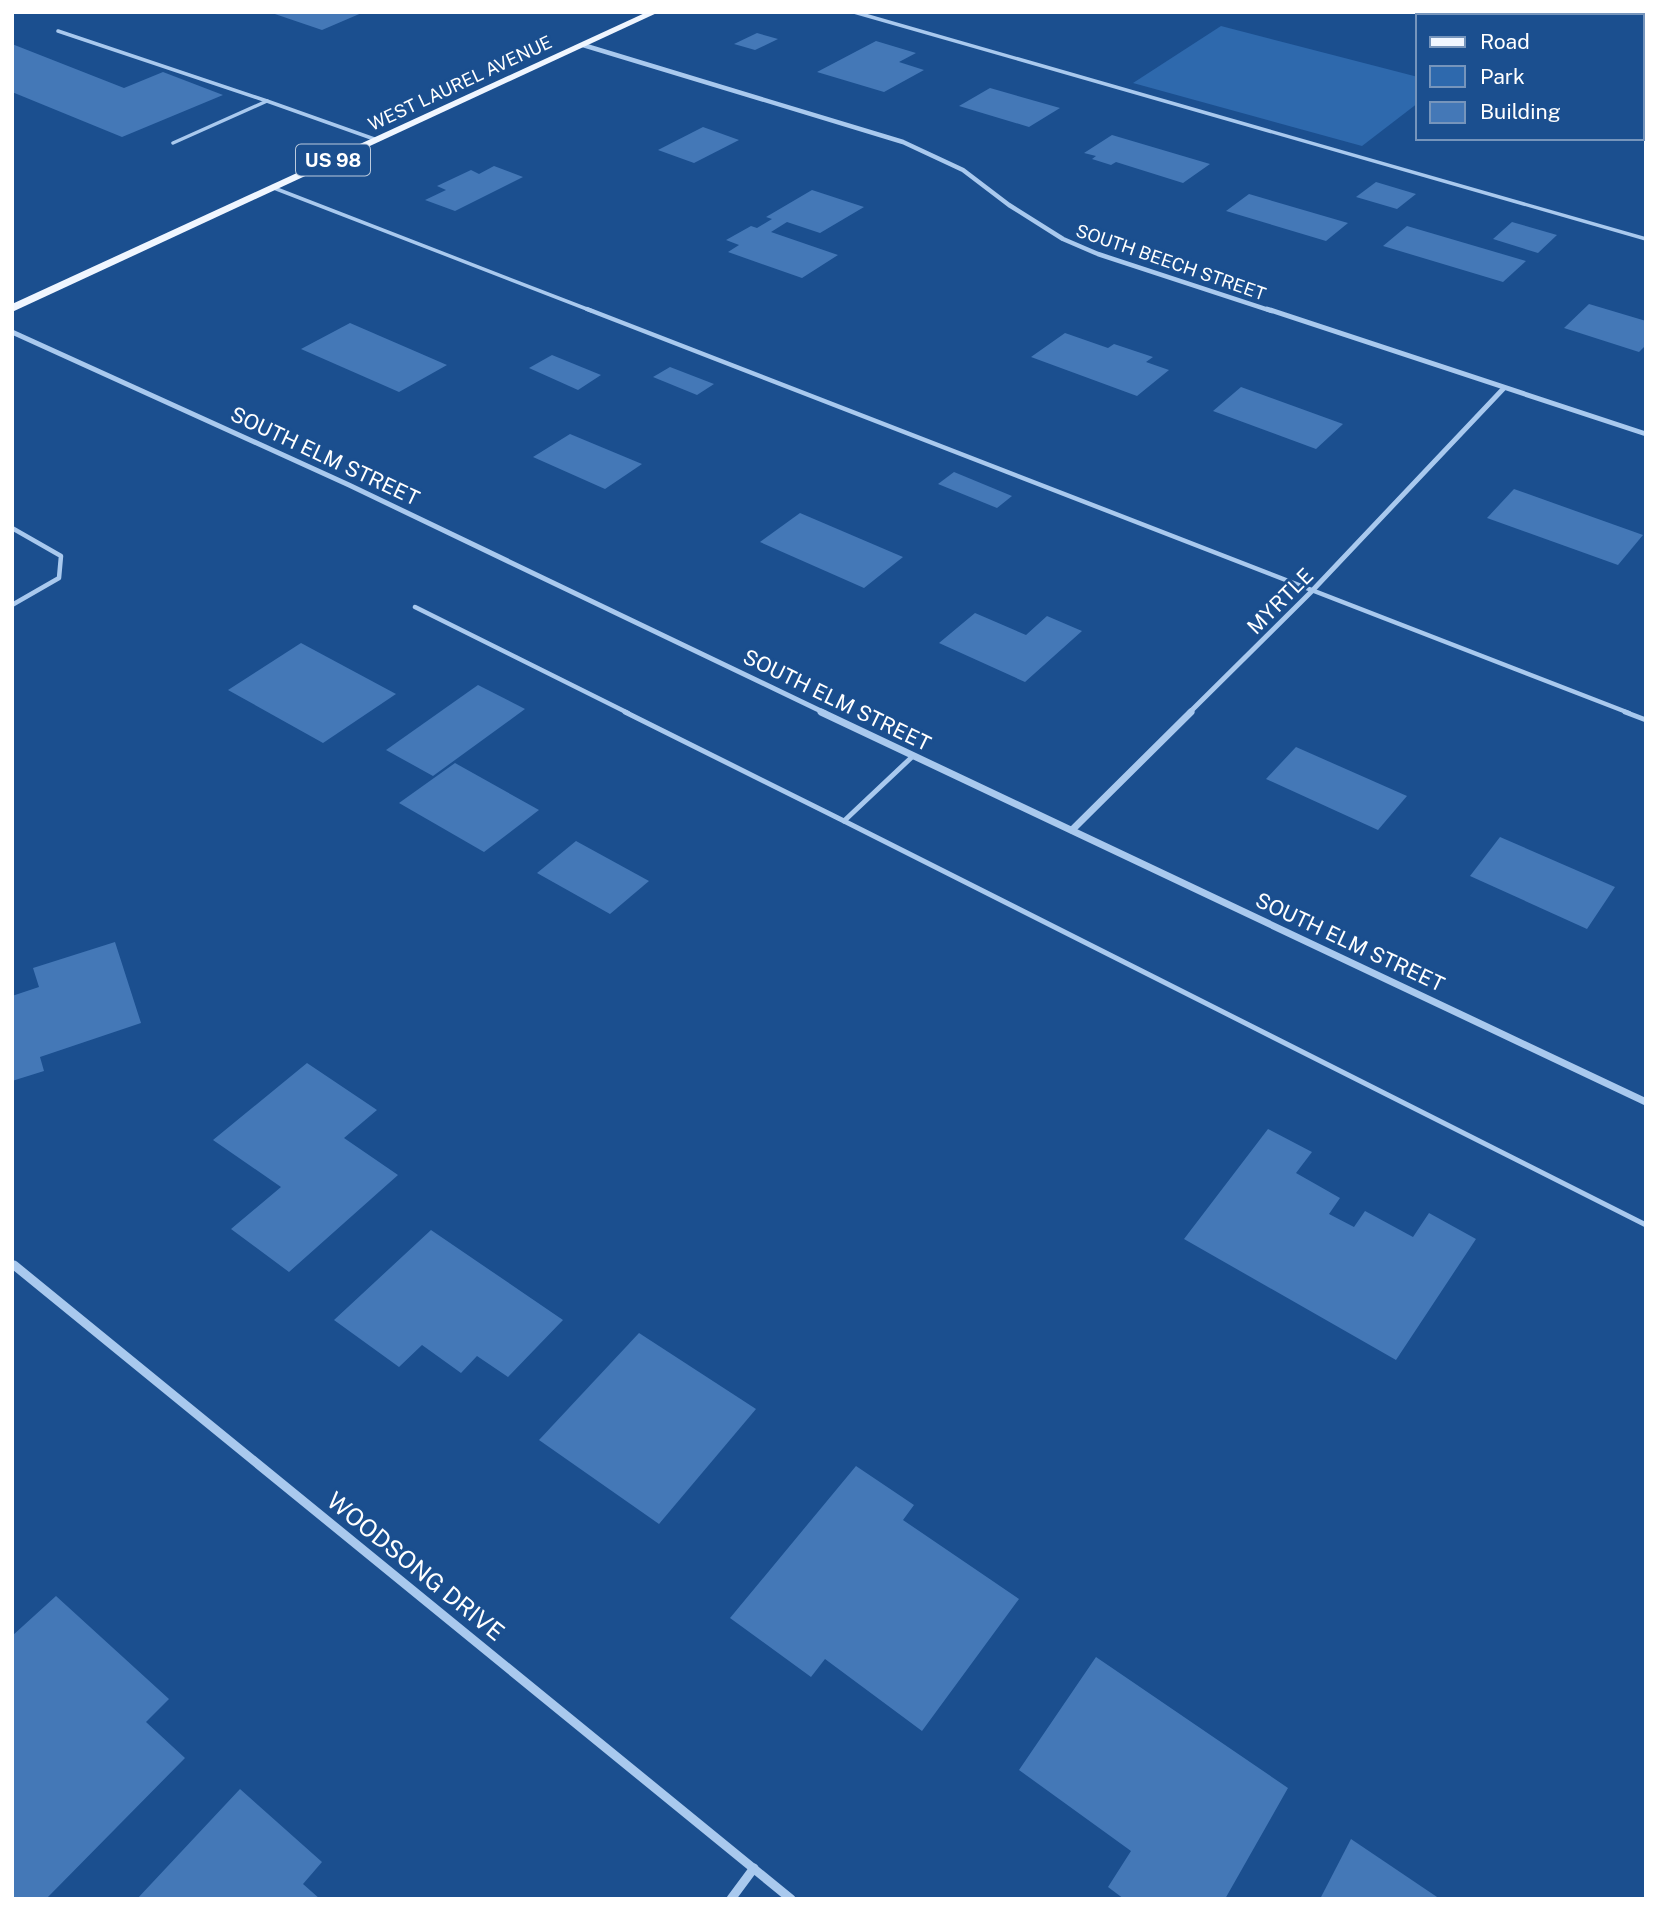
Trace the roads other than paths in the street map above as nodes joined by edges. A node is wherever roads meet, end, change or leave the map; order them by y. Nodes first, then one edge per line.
1 (655, 12) edge
2 (854, 12) edge
3 (58, 30) dead end
4 (583, 45) junction
5 (267, 101) junction
6 (377, 140) junction
7 (173, 143) dead end
8 (274, 188) junction
9 (1646, 239) edge
10 (12, 309) edge
11 (12, 332) edge
12 (1504, 388) junction
13 (1646, 434) edge
14 (12, 528) edge
15 (1311, 592) junction
16 (12, 605) edge
17 (415, 607) dead end
18 (1646, 720) edge
19 (912, 756) junction
20 (844, 821) junction
21 (1072, 830) junction
22 (1646, 1102) edge
23 (1646, 1225) edge
24 (13, 1265) edge
25 (754, 1868) junction
26 (731, 1899) edge
27 (791, 1899) edge

1 - 4 main road, WEST LAUREL AVENUE / US 98
2 - 9 lane
3 - 5 lane
4 - 6 main road, WEST LAUREL AVENUE / US 98
4 - 12 street, SOUTH BEECH STREET
5 - 6 lane
5 - 7 lane
6 - 8 main road, WEST LAUREL AVENUE / US 98
8 - 10 main road, WEST LAUREL AVENUE / US 98
8 - 15 lane
11 - 19 street, SOUTH ELM STREET
12 - 13 street, SOUTH BEECH STREET
12 - 15 street, MYRTLE
14 - 16 lane
15 - 18 lane
15 - 21 street, MYRTLE
17 - 20 lane
19 - 20 lane
19 - 21 street, SOUTH ELM STREET
20 - 23 lane
21 - 22 street, SOUTH ELM STREET
24 - 25 street, WOODSONG DRIVE
25 - 26 street
25 - 27 street, WOODSONG DRIVE

